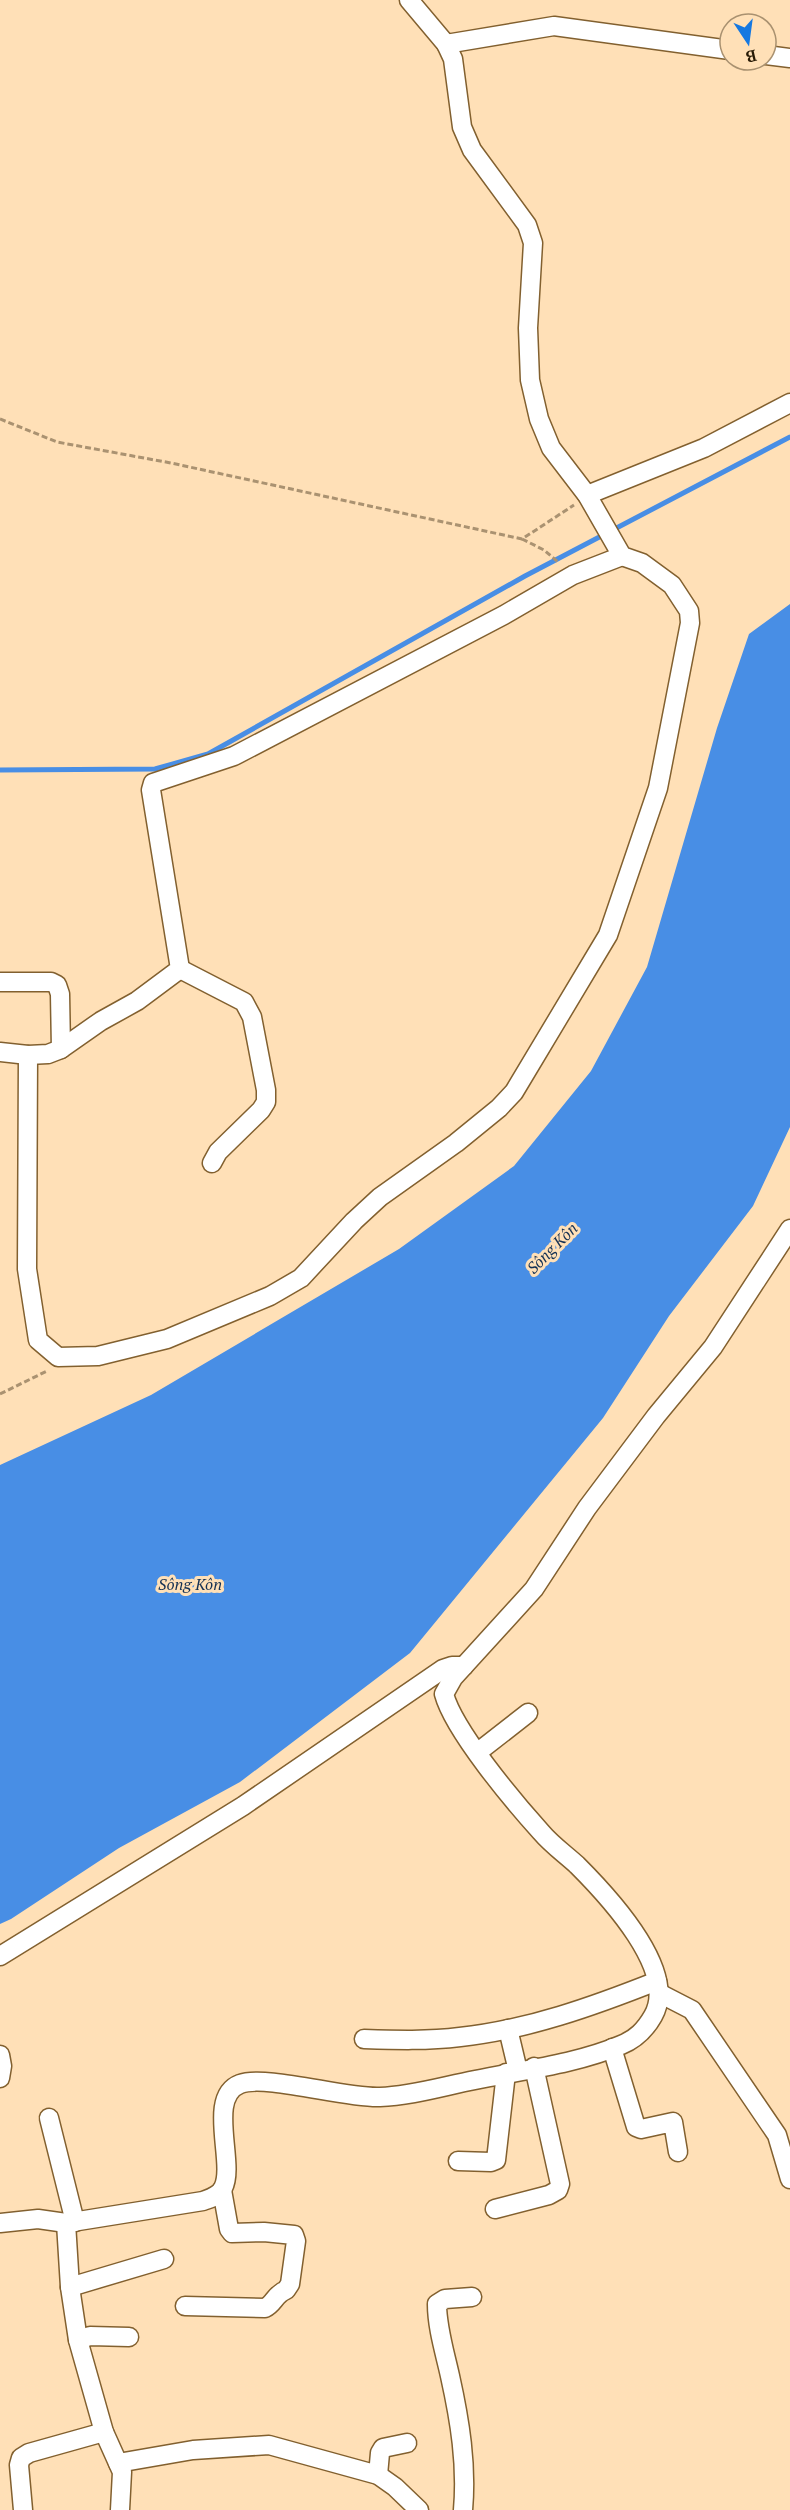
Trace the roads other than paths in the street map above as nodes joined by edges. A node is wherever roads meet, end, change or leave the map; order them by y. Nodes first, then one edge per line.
1 (409, 0) edge
2 (446, 45) junction
3 (718, 48) edge
4 (790, 403) edge
5 (587, 495) junction
6 (619, 550) junction
7 (180, 969) junction
8 (0, 982) edge
9 (61, 1049) junction
10 (0, 1052) edge
11 (28, 1055) junction
12 (212, 1163) dead end
13 (790, 1228) edge
14 (464, 1666) junction
15 (528, 1713) dead end
16 (478, 1752) junction
17 (0, 1956) edge
18 (658, 1987) junction
19 (508, 2030) junction
20 (364, 2039) dead end
21 (612, 2048) junction
22 (0, 2055) edge
23 (519, 2070) junction
24 (0, 2078) edge
25 (49, 2118) dead end
26 (678, 2152) dead end
27 (458, 2161) dead end
28 (790, 2179) edge
29 (222, 2190) junction
30 (495, 2210) dead end
31 (71, 2222) junction
32 (0, 2223) edge
33 (164, 2259) dead end
34 (70, 2287) junction
35 (472, 2297) dead end
36 (185, 2306) dead end
37 (129, 2337) dead end
38 (78, 2340) junction
39 (104, 2432) junction
40 (407, 2443) dead end
41 (118, 2463) junction
42 (378, 2475) junction
43 (23, 2510) edge
44 (120, 2510) edge
45 (419, 2510) edge
46 (463, 2510) edge

1 - 2 street
2 - 3 street
2 - 5 street
4 - 5 street
5 - 6 street
6 - 7 street
6 - 11 street
7 - 9 street
7 - 12 street
8 - 9 street
9 - 11 street
10 - 11 street
13 - 14 street
14 - 16 street
14 - 17 street
15 - 16 street
16 - 18 street
18 - 19 street
18 - 21 street
18 - 28 street
19 - 20 street
19 - 23 street
21 - 23 street
21 - 26 street
22 - 24 street
23 - 27 street
23 - 29 street
23 - 30 street
25 - 31 street
29 - 31 street
29 - 36 street
31 - 32 street
31 - 34 street
33 - 34 street
34 - 38 street
35 - 46 street
37 - 38 street
38 - 39 street
39 - 41 street
39 - 43 street
40 - 42 street
41 - 42 street
41 - 44 street
42 - 45 street

